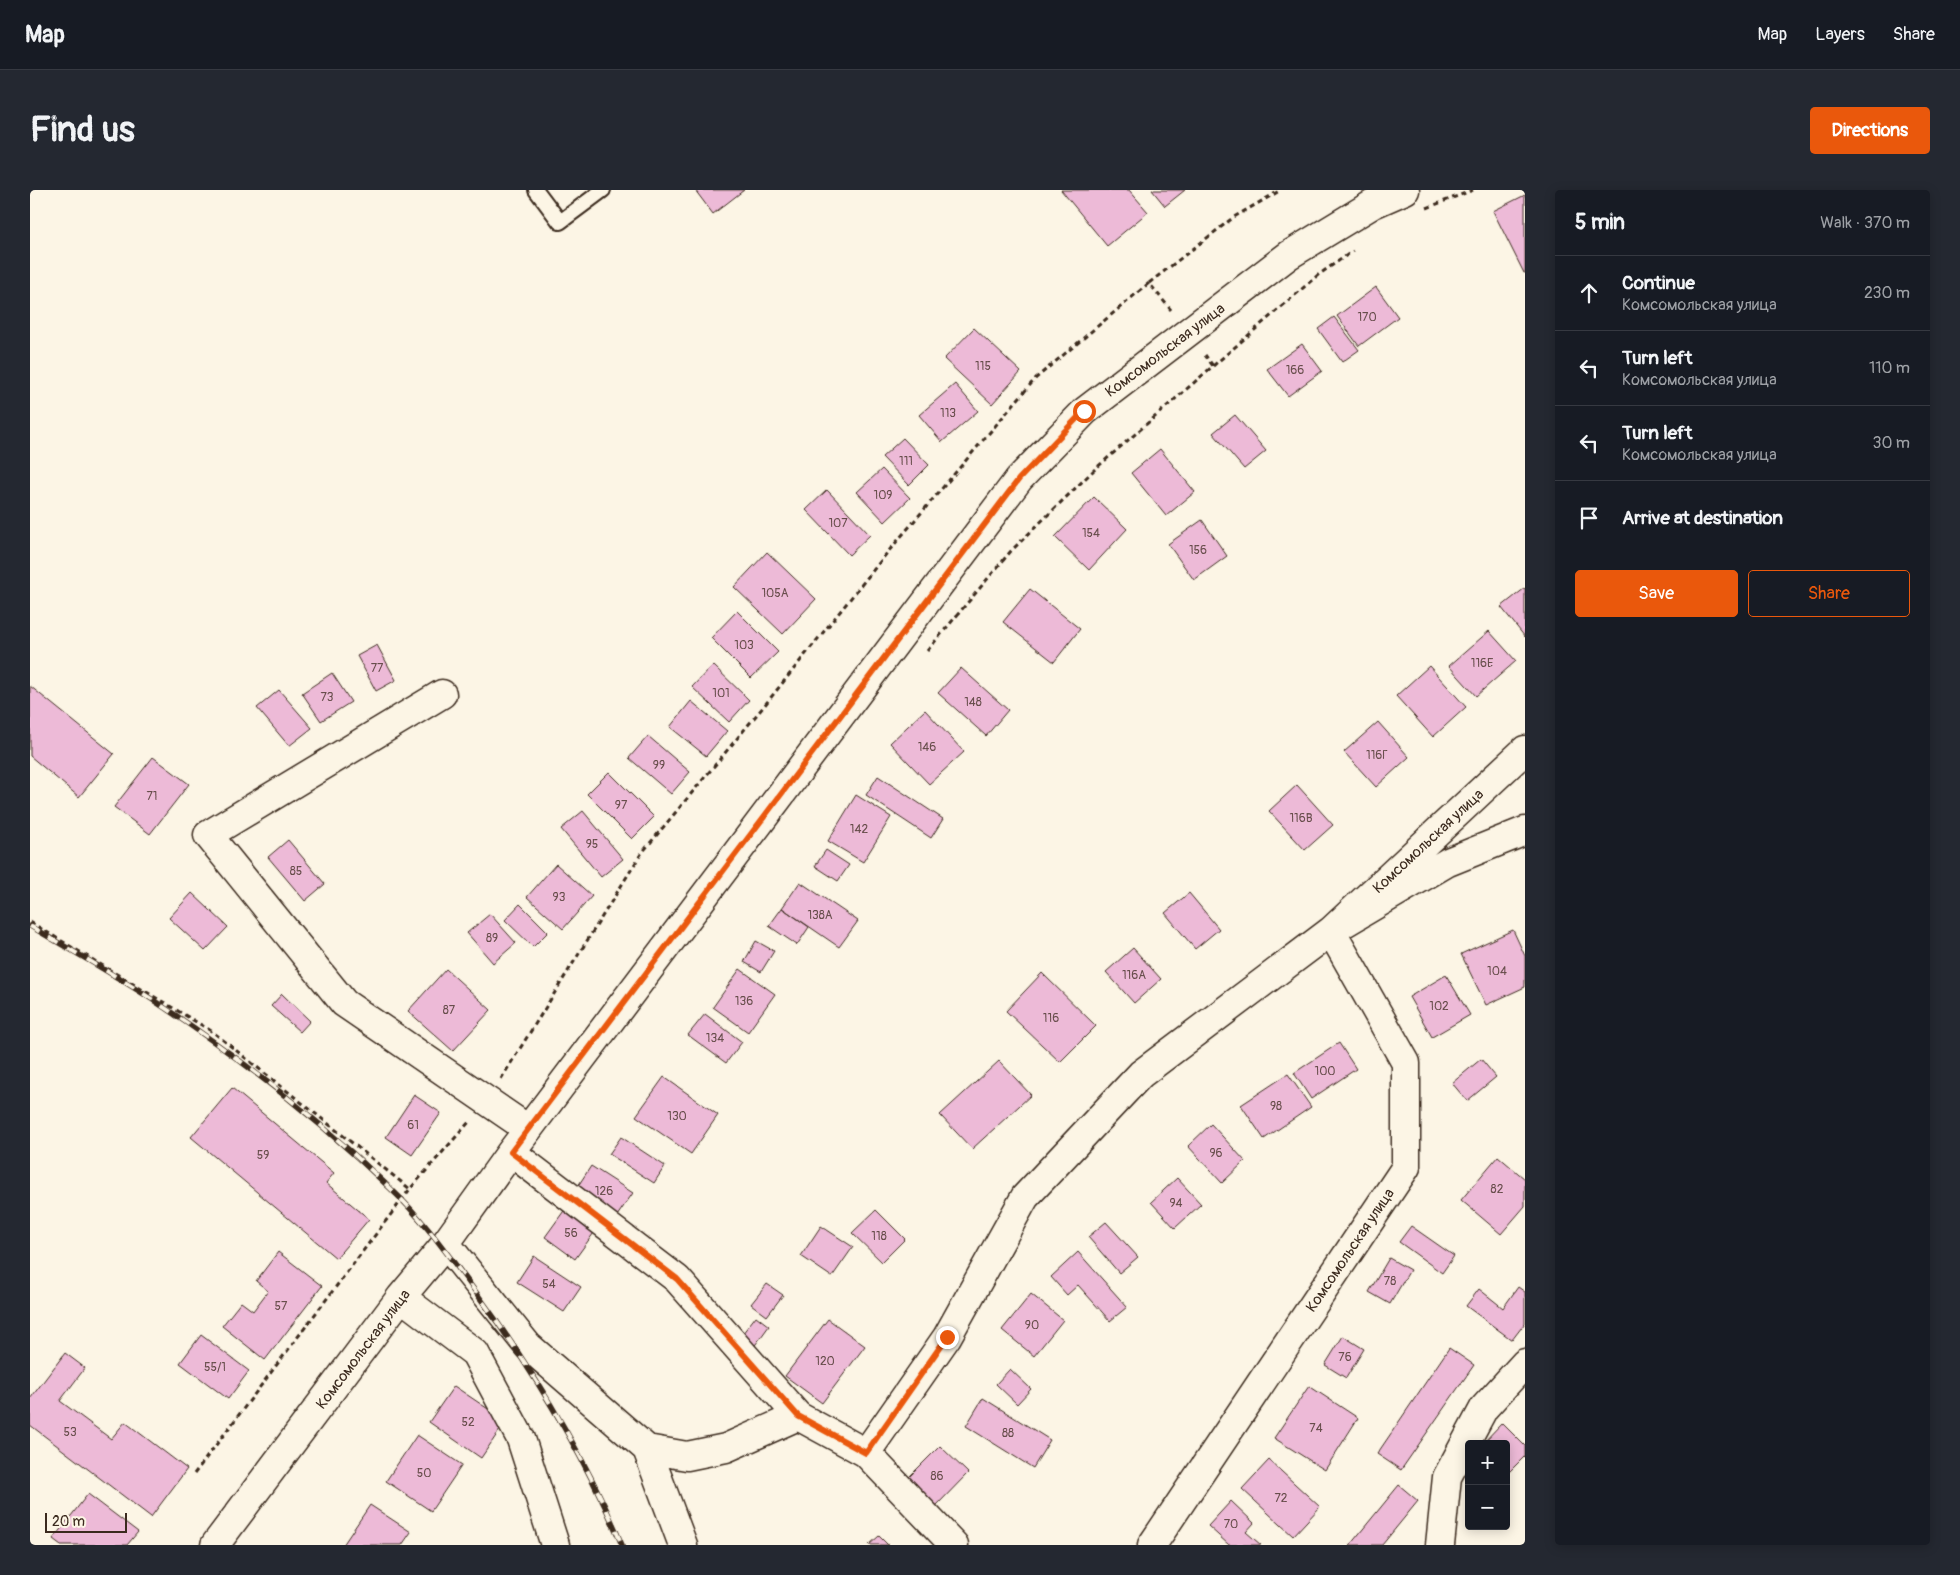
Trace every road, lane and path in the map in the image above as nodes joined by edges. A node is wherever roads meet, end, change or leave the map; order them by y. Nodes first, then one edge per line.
1 (536, 190) edge
2 (603, 190) edge
3 (1281, 190) edge
4 (1473, 190) edge
5 (1368, 197) edge
6 (1414, 200) edge
7 (1358, 248) dead end
8 (1149, 283) dead end
9 (1213, 366) dead end
10 (442, 694) dead end
11 (1525, 750) edge
12 (1525, 831) edge
13 (30, 922) edge
14 (1331, 931) junction
15 (528, 1129) junction
16 (511, 1152) junction
17 (410, 1189) dead end
18 (446, 1244) junction
19 (401, 1298) junction
20 (1525, 1363) edge
21 (798, 1416) junction
22 (647, 1449) junction
23 (866, 1453) junction
24 (215, 1545) edge
25 (555, 1545) edge
26 (682, 1545) edge
27 (954, 1545) edge
28 (1152, 1545) edge
29 (1440, 1545) edge

1 - 2 lane
3 - 8 path
4 - 6 path
5 - 6 street, Комсомольская улица
5 - 15 street, Комсомольская улица
7 - 9 path
10 - 15 street
11 - 14 street, Комсомольская улица
12 - 14 street, Комсомольская улица
13 - 17 path
14 - 23 street, Комсомольская улица
14 - 28 street, Комсомольская улица
15 - 16 street, Комсомольская улица
16 - 18 street, Комсомольская улица
16 - 21 street
18 - 19 street, Комсомольская улица
18 - 22 street
19 - 24 street, Комсомольская улица
19 - 25 street
20 - 29 street
21 - 22 street
21 - 23 street
22 - 26 street
23 - 27 street

